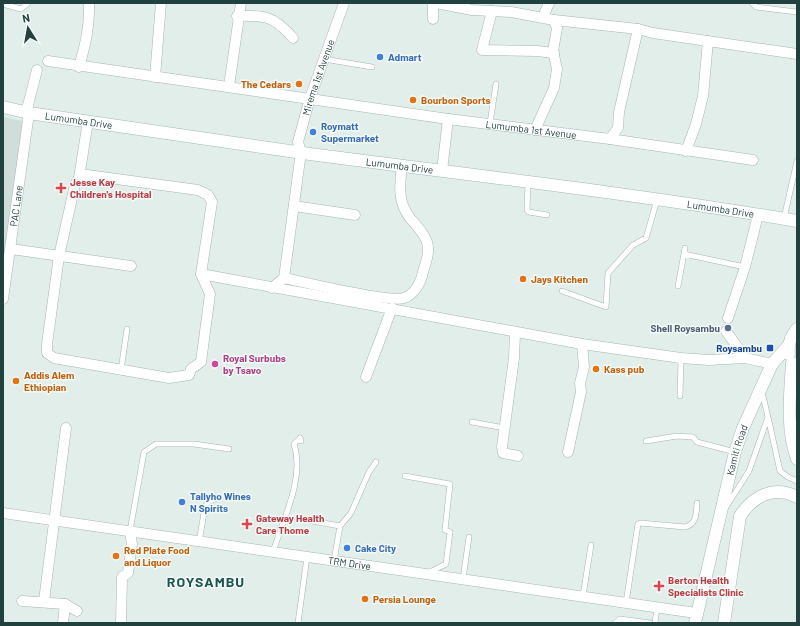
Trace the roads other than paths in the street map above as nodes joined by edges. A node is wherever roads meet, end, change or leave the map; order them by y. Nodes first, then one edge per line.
1 (28, 3) edge
2 (89, 3) edge
3 (161, 3) edge
4 (241, 3) edge
5 (344, 3) edge
6 (435, 3) edge
7 (549, 3) edge
8 (752, 3) edge
9 (3, 4) edge
10 (492, 11) junction
11 (797, 12) edge
12 (237, 16) junction
13 (543, 17) junction
14 (433, 19) dead end
15 (554, 20) junction
16 (638, 29) junction
17 (292, 38) dead end
18 (708, 41) junction
19 (554, 53) junction
20 (797, 54) edge
21 (324, 59) junction
22 (48, 61) dead end
23 (79, 67) junction
24 (372, 67) dead end
25 (37, 70) dead end
26 (155, 77) junction
27 (496, 84) dead end
28 (229, 86) junction
29 (310, 98) junction
30 (3, 107) edge
31 (28, 113) junction
32 (448, 119) junction
33 (88, 121) junction
34 (490, 124) junction
35 (535, 130) junction
36 (610, 139) junction
37 (686, 151) junction
38 (301, 152) junction
39 (753, 160) dead end
40 (797, 161) edge
41 (402, 165) junction
42 (442, 171) junction
43 (79, 178) junction
44 (528, 181) junction
45 (657, 198) junction
46 (294, 206) junction
47 (355, 215) dead end
48 (547, 215) dead end
49 (758, 215) junction
50 (784, 218) junction
51 (797, 221) edge
52 (11, 249) junction
53 (59, 256) junction
54 (131, 266) dead end
55 (745, 267) junction
56 (201, 274) junction
57 (284, 278) junction
58 (678, 286) dead end
59 (272, 288) junction
60 (562, 292) dead end
61 (3, 299) edge
62 (392, 308) junction
63 (728, 318) dead end
64 (127, 329) dead end
65 (797, 329) edge
66 (726, 331) dead end
67 (515, 333) junction
68 (582, 344) junction
69 (788, 346) junction
70 (681, 358) junction
71 (745, 358) junction
72 (772, 364) junction
73 (795, 366) edge
74 (121, 370) junction
75 (366, 377) dead end
76 (761, 387) junction
77 (680, 396) dead end
78 (768, 417) junction
79 (472, 422) dead end
80 (66, 428) dead end
81 (504, 428) junction
82 (301, 441) dead end
83 (646, 441) dead end
84 (229, 449) dead end
85 (568, 452) dead end
86 (735, 452) junction
87 (518, 456) dead end
88 (797, 459) edge
89 (376, 462) dead end
90 (405, 476) dead end
91 (797, 481) edge
92 (219, 497) dead end
93 (797, 497) edge
94 (697, 503) dead end
95 (3, 513) edge
96 (720, 516) junction
97 (53, 520) junction
98 (312, 521) dead end
99 (340, 526) junction
100 (130, 531) junction
101 (469, 537) dead end
102 (199, 542) junction
103 (590, 545) dead end
104 (273, 553) junction
105 (307, 557) junction
106 (334, 561) junction
107 (427, 574) junction
108 (463, 579) junction
109 (583, 596) junction
110 (22, 601) dead end
111 (44, 601) junction
112 (626, 603) junction
113 (65, 604) junction
114 (657, 607) junction
115 (77, 611) dead end
116 (696, 618) edge
117 (63, 623) edge
118 (121, 623) edge
119 (298, 623) edge
120 (615, 623) edge
121 (650, 623) edge
122 (655, 623) edge
123 (724, 623) edge

1 - 9 lane
2 - 23 street
3 - 26 street
4 - 12 street
5 - 21 street, Mirema 1st Avenue
6 - 10 street
6 - 14 street
7 - 13 street
8 - 11 lane
10 - 13 street
10 - 19 street
12 - 17 street
12 - 28 street
13 - 15 street
15 - 16 street
15 - 19 street
16 - 18 street
16 - 36 street
18 - 20 street
18 - 37 street
19 - 35 street
21 - 24 lane
21 - 29 street, Mirema 1st Avenue
22 - 23 street, Lumumba 1st Avenue
23 - 26 street, Lumumba 1st Avenue
25 - 31 street, PAC Lane
26 - 28 street, Lumumba 1st Avenue
27 - 34 lane
28 - 29 street, Lumumba 1st Avenue
29 - 32 street, Lumumba 1st Avenue
29 - 38 street, Mirema 1st Avenue
30 - 31 street, Lumumba Drive
31 - 33 street, Lumumba Drive
31 - 52 street, PAC Lane
32 - 34 street, Lumumba 1st Avenue
32 - 42 street
33 - 38 street, Lumumba Drive
33 - 43 street
34 - 35 street, Lumumba 1st Avenue
35 - 36 street, Lumumba 1st Avenue
36 - 37 street, Lumumba 1st Avenue
37 - 39 street, Lumumba 1st Avenue
38 - 41 street, Lumumba Drive
38 - 46 street, Mirema 1st Avenue
40 - 50 lane
41 - 42 street, Lumumba Drive
41 - 57 street
42 - 44 street, Lumumba Drive
43 - 53 street
43 - 56 street
44 - 45 street, Lumumba Drive
44 - 48 lane
45 - 49 street, Lumumba Drive
45 - 60 lane
46 - 47 street
46 - 57 street, Mirema 1st Avenue
49 - 50 street, Lumumba Drive
49 - 55 street
50 - 51 street, Lumumba Drive
52 - 53 street
52 - 61 street, PAC Lane
53 - 54 street
53 - 74 street
55 - 58 lane
55 - 63 street
56 - 59 street
56 - 74 street
57 - 59 street
59 - 62 street
62 - 67 street
62 - 75 street
64 - 74 lane
65 - 69 street, Kamiti Road
66 - 71 street
67 - 68 street
67 - 81 street
68 - 70 street
68 - 85 street
69 - 72 street, Kamiti Road
69 - 73 street
70 - 71 street
70 - 77 lane
71 - 72 street
72 - 76 street, Kamiti Road
73 - 88 street
76 - 78 lane
76 - 86 street, Kamiti Road
78 - 91 lane
78 - 96 lane, Kamiti Road
79 - 81 lane
80 - 97 street
81 - 87 street
82 - 104 lane
83 - 86 lane
84 - 100 lane
86 - 96 street, Kamiti Road
89 - 99 lane
90 - 107 lane
92 - 102 lane
93 - 123 street
94 - 112 lane
95 - 97 street, TRM Drive
96 - 116 street, Kamiti Road
97 - 100 street, TRM Drive
97 - 111 street
98 - 99 lane
99 - 106 lane
100 - 102 street, TRM Drive
100 - 118 street
101 - 108 lane
102 - 104 street, TRM Drive
103 - 109 lane
104 - 105 street, TRM Drive
105 - 106 street, TRM Drive
105 - 119 lane
106 - 107 street, TRM Drive
107 - 108 street, TRM Drive
108 - 109 street, TRM Drive
109 - 112 street, TRM Drive
110 - 111 street
111 - 113 street
112 - 114 street, TRM Drive
113 - 115 street
113 - 117 street
114 - 116 street, TRM Drive
114 - 122 lane
120 - 121 lane

